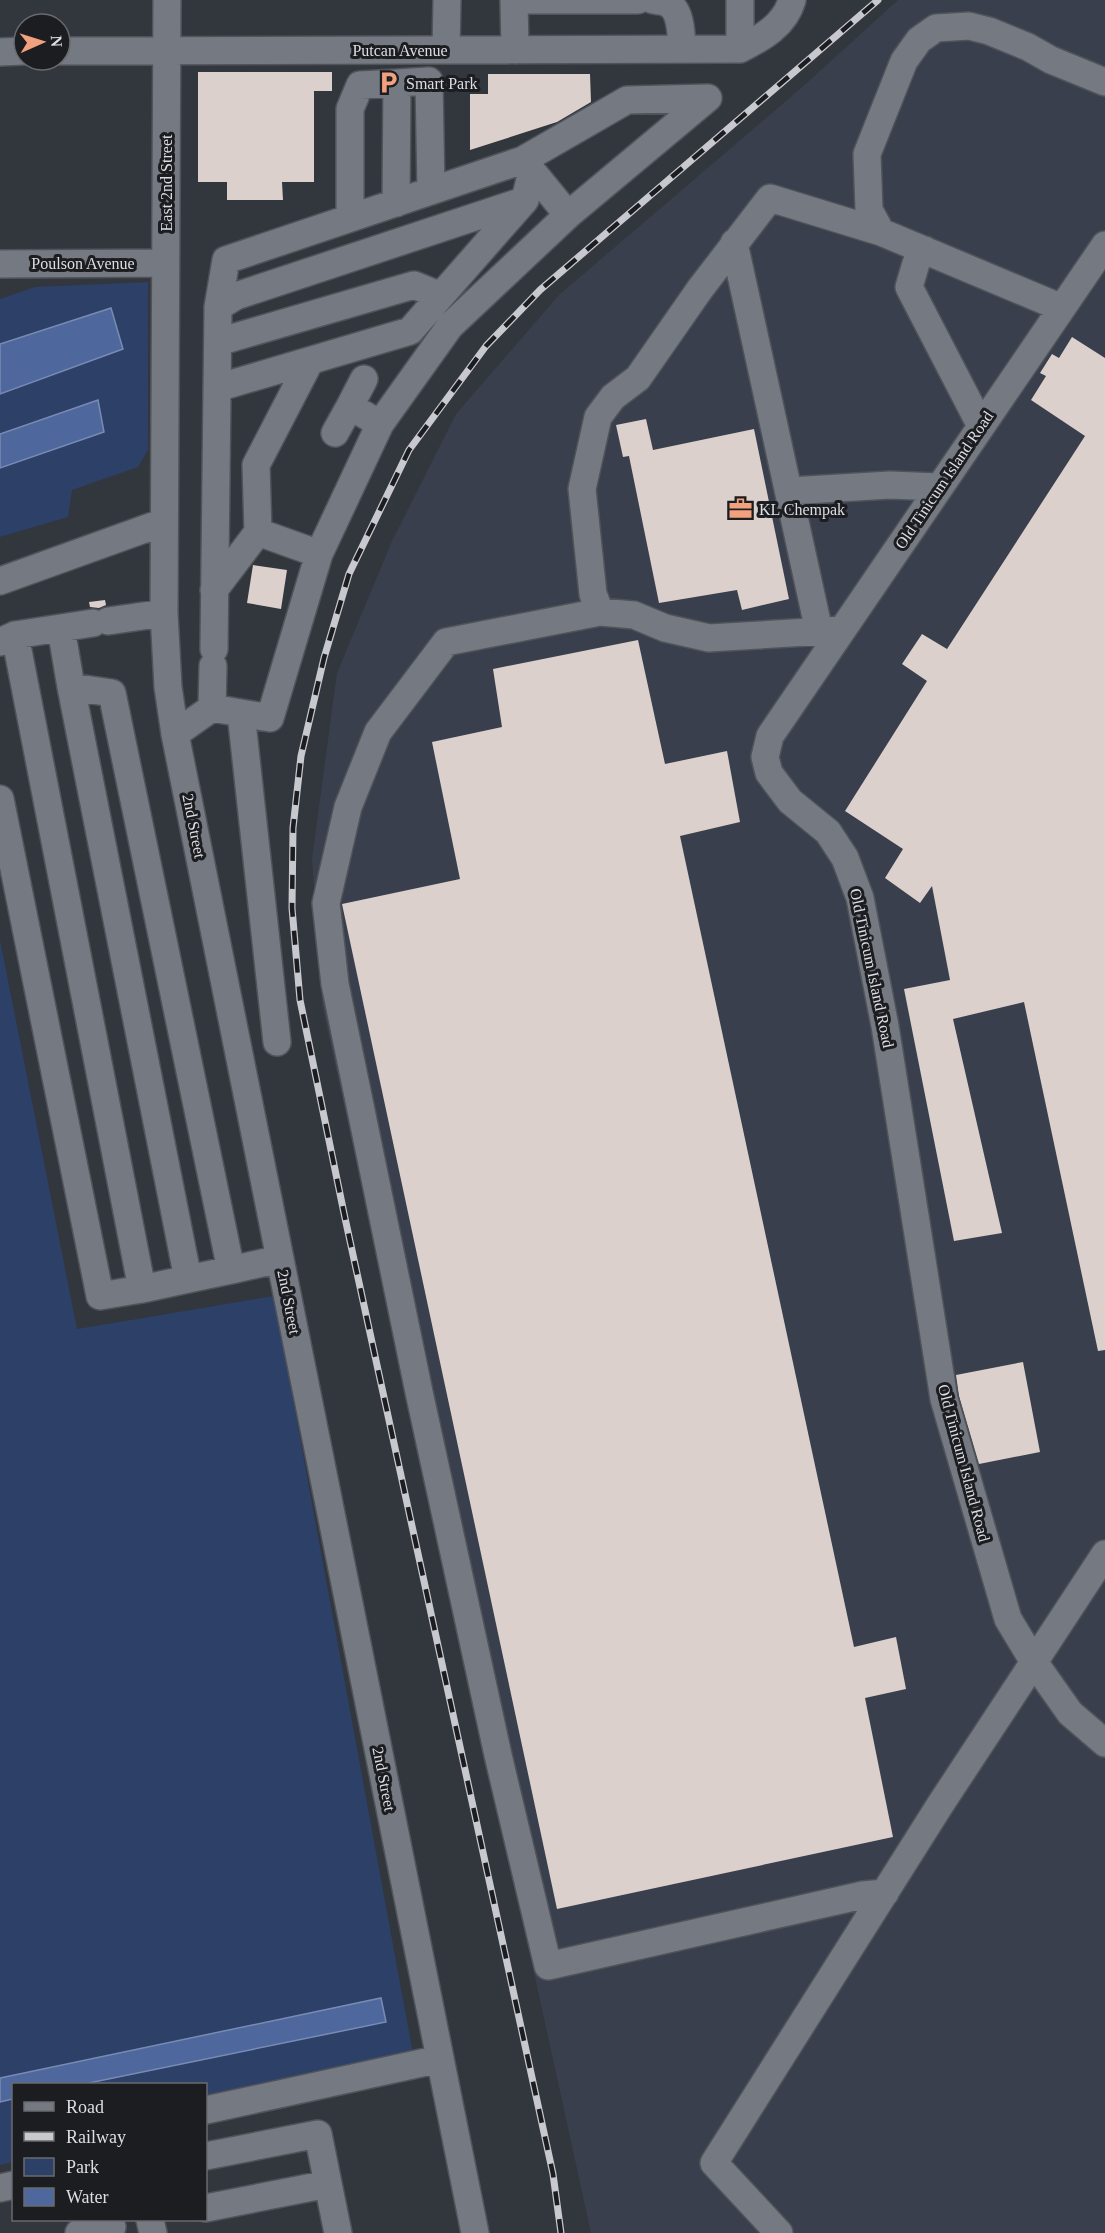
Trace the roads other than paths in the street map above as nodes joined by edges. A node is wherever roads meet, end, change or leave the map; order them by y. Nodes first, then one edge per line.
1 (167, 0) edge
2 (447, 0) edge
3 (514, 0) edge
4 (522, 0) edge
5 (638, 0) edge
6 (652, 0) edge
7 (740, 0) edge
8 (792, 0) edge
9 (682, 49) junction
10 (740, 49) junction
11 (167, 50) junction
12 (446, 50) junction
13 (515, 50) junction
14 (72, 51) edge
15 (1105, 82) edge
16 (396, 83) junction
17 (527, 166) junction
18 (431, 191) junction
19 (525, 200) junction
20 (396, 203) junction
21 (568, 215) junction
22 (350, 218) junction
23 (881, 232) junction
24 (734, 243) junction
25 (1105, 245) edge
26 (925, 250) junction
27 (165, 263) junction
28 (0, 264) edge
29 (441, 296) junction
30 (218, 307) junction
31 (1062, 308) junction
32 (218, 342) junction
33 (310, 361) junction
34 (164, 365) joint
35 (364, 379) dead end
36 (217, 388) junction
37 (350, 406) junction
38 (380, 424) junction
39 (981, 426) junction
40 (335, 433) dead end
41 (939, 487) junction
42 (789, 490) junction
43 (164, 522) junction
44 (258, 532) junction
45 (319, 554) junction
46 (0, 580) edge
47 (214, 590) junction
48 (600, 612) junction
49 (164, 613) junction
50 (61, 628) junction
51 (831, 630) junction
52 (8, 638) edge
53 (71, 687) junction
54 (212, 708) junction
55 (242, 713) junction
56 (175, 734) junction
57 (0, 799) edge
58 (277, 1042) dead end
59 (280, 1259) junction
60 (231, 1270) junction
61 (188, 1279) junction
62 (142, 1288) junction
63 (1105, 1554) edge
64 (1034, 1662) junction
65 (1105, 1743) edge
66 (885, 1893) junction
67 (440, 2059) junction
68 (207, 2110) edge
69 (207, 2156) edge
70 (328, 2184) junction
71 (207, 2208) edge
72 (112, 2226) edge
73 (79, 2233) edge
74 (338, 2233) edge
75 (475, 2233) edge
76 (779, 2233) edge

1 - 11 street, East 2nd Street
2 - 12 street
3 - 13 street
4 - 5 street
6 - 9 street
7 - 10 street
8 - 10 street
9 - 10 street, Putcan Avenue
9 - 13 street, Putcan Avenue
11 - 12 street, Putcan Avenue
11 - 14 street, Putcan Avenue
11 - 27 street, East 2nd Street
12 - 13 street, Putcan Avenue
15 - 23 street
16 - 18 street
16 - 20 street
16 - 22 street
17 - 18 street
17 - 19 street
17 - 21 street
17 - 21 street
18 - 20 street
19 - 29 street
19 - 30 street
20 - 22 street
21 - 38 street
22 - 30 street
23 - 24 street
23 - 26 street
24 - 42 street
24 - 48 street
25 - 31 street, Old Tinicum Island Road
26 - 31 street
26 - 39 street
27 - 28 street, Poulson Avenue
27 - 34 street, East 2nd Street
29 - 32 street
29 - 33 street
30 - 32 street
31 - 39 street, Old Tinicum Island Road
32 - 36 street
33 - 36 street
33 - 44 street
34 - 43 street, 2nd Street
35 - 37 street
36 - 47 street
37 - 38 street
37 - 40 street
38 - 45 street
39 - 41 street, Old Tinicum Island Road
41 - 42 street
41 - 51 street, Old Tinicum Island Road
42 - 51 street
43 - 46 street
43 - 49 street, 2nd Street
44 - 45 street
44 - 47 street
45 - 55 street
47 - 54 street
48 - 51 street
48 - 66 street
49 - 50 street
49 - 56 street, 2nd Street
50 - 52 street
50 - 53 street
51 - 64 street, Old Tinicum Island Road
52 - 62 street
53 - 60 street
53 - 61 street
54 - 55 street
54 - 56 street
55 - 58 street
56 - 59 street, 2nd Street
57 - 62 street
59 - 60 street
59 - 67 street, 2nd Street
60 - 61 street
61 - 62 street
63 - 64 street
64 - 65 street, Old Tinicum Island Road
64 - 66 street
66 - 76 street
67 - 68 street
67 - 75 street, 2nd Street
69 - 70 street
70 - 71 street
70 - 74 street
72 - 73 street

